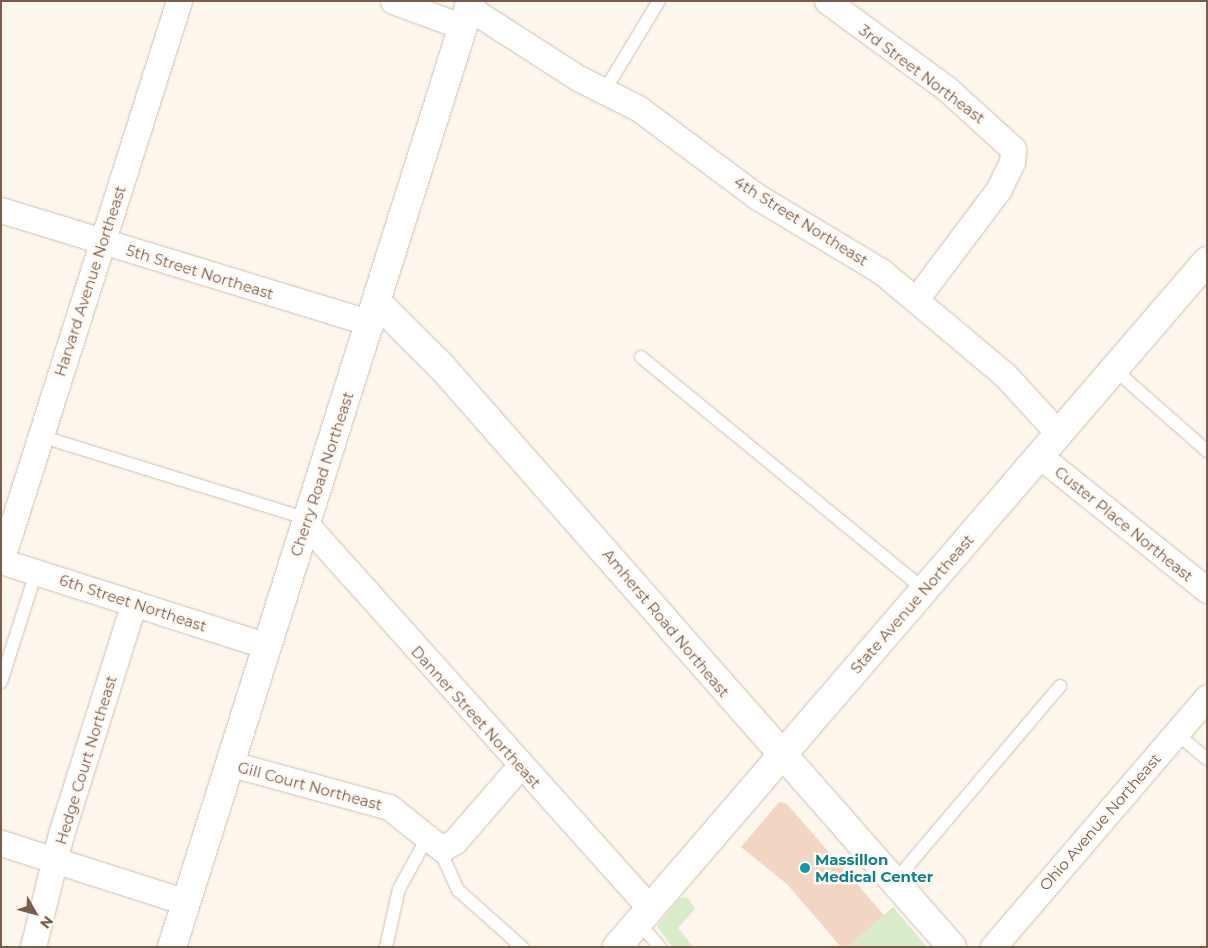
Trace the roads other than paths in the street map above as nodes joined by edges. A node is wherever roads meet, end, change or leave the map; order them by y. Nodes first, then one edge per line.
1 (180, 1) edge
2 (393, 1) edge
3 (659, 1) edge
4 (827, 1) edge
5 (468, 12) edge
6 (605, 90) junction
7 (1, 210) edge
8 (102, 242) junction
9 (1207, 261) edge
10 (916, 300) junction
11 (374, 313) junction
12 (641, 357) dead end
13 (1114, 369) junction
14 (1059, 434) junction
15 (40, 436) junction
16 (1207, 451) edge
17 (1041, 457) junction
18 (307, 521) junction
19 (1, 561) edge
20 (36, 572) junction
21 (925, 590) junction
22 (1207, 590) edge
23 (134, 603) junction
24 (265, 645) junction
25 (1, 682) edge
26 (1060, 686) dead end
27 (1207, 697) edge
28 (1176, 732) junction
29 (780, 756) junction
30 (1207, 759) edge
31 (228, 763) junction
32 (520, 766) junction
33 (1, 843) edge
34 (433, 844) junction
35 (57, 860) junction
36 (894, 882) junction
37 (186, 902) junction
38 (644, 915) junction
39 (33, 947) edge
40 (172, 947) edge
41 (386, 947) edge
42 (522, 947) edge
43 (617, 947) edge
44 (660, 947) edge
45 (952, 947) edge
46 (993, 947) edge

1 - 8 street, Harvard Avenue Northeast
2 - 5 street, 4th Street Northeast
3 - 6 lane
4 - 10 street, 3rd Street Northeast
5 - 6 street, 4th Street Northeast
5 - 11 street, Cherry Road Northeast
6 - 10 street, 4th Street Northeast
7 - 8 street, 5th Street Northeast
8 - 11 street, 5th Street Northeast
8 - 15 street, Harvard Avenue Northeast
9 - 13 street, State Avenue Northeast
10 - 14 street, 4th Street Northeast
11 - 18 street, Cherry Road Northeast
11 - 29 street, Amherst Road Northeast
12 - 21 lane
13 - 14 street, State Avenue Northeast
13 - 16 lane
14 - 17 street, State Avenue Northeast
15 - 18 lane
15 - 19 street, Harvard Avenue Northeast
17 - 21 street, State Avenue Northeast
17 - 22 street, Custer Place Northeast
18 - 24 street, Cherry Road Northeast
18 - 32 street, Danner Street Northeast
19 - 20 street, 6th Street Northeast
20 - 23 street, 6th Street Northeast
20 - 25 lane
21 - 29 street, State Avenue Northeast
23 - 24 street, 6th Street Northeast
23 - 35 street, Hedge Court Northeast
24 - 31 street, Cherry Road Northeast
26 - 36 lane
27 - 28 street, Ohio Avenue Northeast
28 - 30 lane
28 - 46 street, Ohio Avenue Northeast
29 - 36 street, Amherst Road Northeast
29 - 38 street, State Avenue Northeast
31 - 34 street, Gill Court Northeast
31 - 37 street, Cherry Road Northeast
32 - 34 street
32 - 38 street, Danner Street Northeast
33 - 35 street
34 - 41 lane
34 - 42 lane
35 - 37 street
35 - 39 street, Hedge Court Northeast
36 - 45 street, Amherst Road Northeast
37 - 40 street, Cherry Road Northeast
38 - 43 street, State Avenue Northeast
38 - 44 lane

